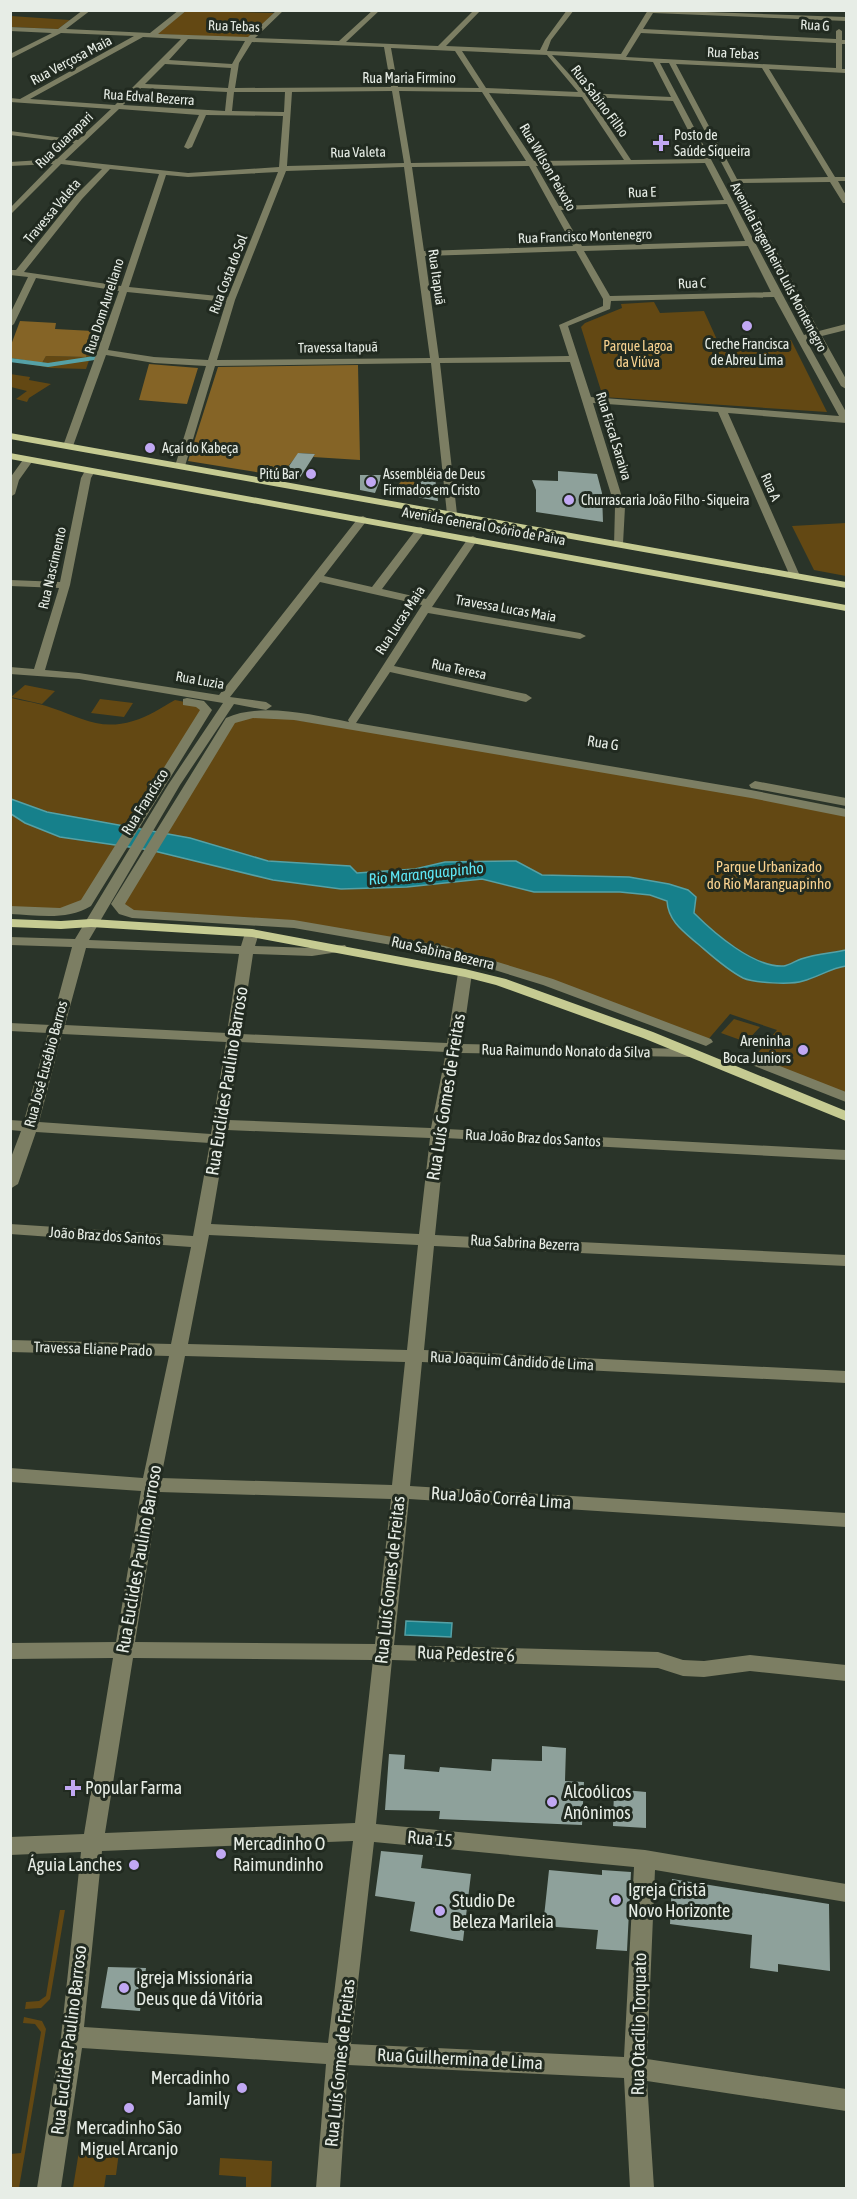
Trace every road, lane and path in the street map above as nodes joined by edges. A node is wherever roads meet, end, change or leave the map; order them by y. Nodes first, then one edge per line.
1 (88, 10) edge
2 (184, 10) edge
3 (281, 10) edge
4 (377, 10) edge
5 (478, 10) edge
6 (571, 10) edge
7 (842, 10) edge
8 (652, 11) edge
9 (843, 19) edge
10 (10, 29) edge
11 (60, 30) junction
12 (638, 31) junction
13 (143, 34) junction
14 (152, 35) junction
15 (188, 36) junction
16 (250, 39) junction
17 (838, 41) junction
18 (846, 42) edge
19 (341, 43) junction
20 (387, 45) junction
21 (441, 47) junction
22 (459, 50) junction
23 (546, 54) junction
24 (10, 57) edge
25 (621, 57) junction
26 (656, 61) junction
27 (671, 61) junction
28 (164, 62) junction
29 (235, 66) junction
30 (764, 66) junction
31 (843, 70) edge
32 (141, 86) junction
33 (396, 89) junction
34 (233, 90) junction
35 (289, 90) junction
36 (485, 90) junction
37 (585, 96) junction
38 (676, 99) junction
39 (10, 100) edge
40 (19, 101) junction
41 (10, 107) edge
42 (118, 108) junction
43 (203, 113) junction
44 (228, 114) junction
45 (286, 114) junction
46 (705, 124) junction
47 (689, 125) junction
48 (10, 133) edge
49 (80, 142) junction
50 (188, 147) dead end
51 (707, 161) junction
52 (60, 162) junction
53 (629, 162) junction
54 (531, 163) junction
55 (10, 164) edge
56 (408, 165) junction
57 (108, 167) junction
58 (283, 168) junction
59 (163, 173) junction
60 (833, 179) junction
61 (846, 179) edge
62 (736, 181) junction
63 (846, 201) edge
64 (729, 202) junction
65 (556, 208) junction
66 (10, 213) edge
67 (763, 234) junction
68 (747, 235) junction
69 (751, 243) junction
70 (579, 250) junction
71 (420, 254) junction
72 (14, 272) edge
73 (33, 275) junction
74 (123, 290) junction
75 (777, 294) junction
76 (607, 298) junction
77 (231, 300) junction
78 (10, 324) edge
79 (846, 327) edge
80 (816, 334) junction
81 (801, 338) junction
82 (103, 352) junction
83 (574, 358) junction
84 (435, 359) junction
85 (211, 363) junction
86 (846, 386) edge
87 (589, 400) junction
88 (842, 406) edge
89 (722, 410) junction
90 (846, 420) edge
91 (10, 436) edge
92 (68, 446) junction
93 (10, 456) edge
94 (29, 459) junction
95 (180, 466) junction
96 (90, 471) junction
97 (10, 494) edge
98 (452, 514) junction
99 (363, 519) junction
100 (421, 530) junction
101 (473, 539) junction
102 (618, 544) junction
103 (795, 576) junction
104 (318, 578) junction
105 (10, 583) edge
106 (65, 585) junction
107 (846, 585) edge
108 (375, 591) junction
109 (427, 606) junction
110 (846, 608) edge
111 (580, 636) dead end
112 (387, 668) junction
113 (10, 670) edge
114 (39, 671) junction
115 (526, 698) dead end
116 (175, 700) dead end
117 (226, 700) junction
118 (354, 720) junction
119 (168, 783) junction
120 (846, 802) edge
121 (846, 813) edge
122 (106, 883) junction
123 (10, 910) edge
124 (10, 923) edge
125 (91, 923) junction
126 (252, 933) junction
127 (10, 941) edge
128 (80, 943) junction
129 (340, 948) junction
130 (247, 951) junction
131 (465, 973) junction
132 (10, 1027) edge
133 (55, 1029) junction
134 (234, 1038) junction
135 (706, 1042) dead end
136 (454, 1048) junction
137 (689, 1053) junction
138 (752, 1060) dead end
139 (846, 1096) edge
140 (846, 1116) edge
141 (10, 1125) edge
142 (30, 1126) junction
143 (219, 1132) junction
144 (438, 1133) junction
145 (846, 1155) edge
146 (10, 1184) edge
147 (10, 1229) edge
148 (201, 1235) junction
149 (427, 1238) junction
150 (846, 1260) edge
151 (10, 1346) edge
152 (176, 1351) junction
153 (414, 1356) junction
154 (846, 1377) edge
155 (10, 1475) edge
156 (151, 1485) junction
157 (400, 1492) junction
158 (846, 1520) edge
159 (124, 1649) junction
160 (10, 1651) edge
161 (383, 1652) junction
162 (846, 1673) edge
163 (364, 1832) junction
164 (93, 1842) junction
165 (10, 1846) edge
166 (645, 1859) junction
167 (846, 1893) edge
168 (72, 2037) junction
169 (338, 2054) junction
170 (635, 2068) junction
171 (846, 2100) edge
172 (49, 2188) edge
173 (328, 2188) edge
174 (642, 2188) edge

1 - 11 street
2 - 14 street
3 - 16 street
4 - 19 street
5 - 21 street
6 - 23 street
7 - 9 street
8 - 9 street
8 - 12 street
9 - 17 street
10 - 11 street, Rua Tebas
11 - 13 street, Rua Tebas
11 - 24 street
12 - 17 street, Rua G
12 - 25 street
13 - 14 street, Rua Tebas
13 - 40 street, Rua Verçosa Maia
14 - 15 street, Rua Tebas
15 - 16 street, Rua Tebas
15 - 28 street, Rua Guarapari
16 - 19 street, Rua Tebas
16 - 29 street
17 - 18 street, Rua G
17 - 31 street
19 - 20 street, Rua Tebas
20 - 21 street, Rua Tebas
20 - 33 street, Rua Itapuã
21 - 22 street, Rua Tebas
22 - 23 street, Rua Tebas
22 - 36 street, Rua Wilson Peixoto
23 - 25 street, Rua Tebas
23 - 37 street, Rua Sabino Filho
25 - 26 street, Rua Tebas
26 - 27 street, Rua Tebas
26 - 38 street, Avenida Engenheiro Luís Montenegro
27 - 30 street, Rua Tebas
27 - 46 street, Avenida Engenheiro Luís Montenegro
28 - 29 street
28 - 32 street, Rua Guarapari
29 - 34 street
30 - 31 street, Rua Tebas
30 - 60 street
32 - 34 street, Rua Maria Firmino
32 - 42 street, Rua Guarapari
33 - 35 street, Rua Maria Firmino
33 - 36 street, Rua Maria Firmino
33 - 56 street, Rua Itapuã
34 - 35 street, Rua Maria Firmino
34 - 44 street
35 - 45 street, Rua Costa do Sol
36 - 37 street, Rua Maria Firmino
36 - 54 street, Rua Wilson Peixoto
37 - 38 street, Rua Maria Firmino
37 - 53 street, Rua Sabino Filho
38 - 47 street, Avenida Engenheiro Luís Montenegro
39 - 40 street, Rua Edval Bezerra
40 - 41 street, Rua Verçosa Maia
40 - 42 street, Rua Edval Bezerra
42 - 43 street, Rua Edval Bezerra
42 - 49 street, Rua Guarapari
43 - 44 street, Rua Edval Bezerra
43 - 50 street
44 - 45 street, Rua Edval Bezerra
45 - 58 street, Rua Costa do Sol
46 - 47 street
46 - 62 street, Avenida Engenheiro Luís Montenegro
47 - 51 street, Avenida Engenheiro Luís Montenegro
48 - 49 street
49 - 52 street, Rua Guarapari
51 - 53 street, Rua Valeta
51 - 64 street, Avenida Engenheiro Luís Montenegro
52 - 55 street, Rua Valeta
52 - 57 street, Rua Valeta
52 - 66 street, Rua Guarapari
53 - 54 street, Rua Valeta
54 - 56 street, Rua Valeta
54 - 65 street, Rua Wilson Peixoto
56 - 58 street, Rua Valeta
56 - 71 street, Rua Itapuã
57 - 59 street, Rua Valeta
57 - 72 street, Travessa Valeta
58 - 59 street, Rua Valeta
58 - 77 street, Rua Costa do Sol
59 - 74 street, Rua Dom Aureliano
60 - 61 street
60 - 62 street
60 - 63 street
62 - 67 street, Avenida Engenheiro Luís Montenegro
64 - 65 street, Rua E
64 - 68 street, Avenida Engenheiro Luís Montenegro
65 - 70 street, Rua Wilson Peixoto
67 - 68 street
67 - 80 street, Avenida Engenheiro Luís Montenegro
68 - 69 street, Avenida Engenheiro Luís Montenegro
69 - 70 street, Rua Francisco Montenegro
69 - 75 street, Avenida Engenheiro Luís Montenegro
70 - 71 street, Rua Francisco Montenegro
70 - 76 street, Rua Wilson Peixoto
71 - 84 street, Rua Itapuã
72 - 73 street
73 - 74 street
73 - 78 street
74 - 77 street
74 - 82 street, Rua Dom Aureliano
75 - 76 street, Rua C
75 - 81 street, Avenida Engenheiro Luís Montenegro
76 - 83 street, Rua Fiscal Saraiva
77 - 85 street, Rua Costa do Sol
79 - 80 street
80 - 81 street
80 - 86 street, Avenida Engenheiro Luís Montenegro
81 - 88 street, Avenida Engenheiro Luís Montenegro
82 - 85 street, Travessa Itapuã
82 - 92 street, Rua Dom Aureliano
83 - 84 street, Travessa Itapuã
83 - 87 street, Rua Fiscal Saraiva
84 - 85 street, Travessa Itapuã
84 - 98 street, Rua Itapuã
85 - 95 street, Rua Costa do Sol
87 - 89 street
87 - 102 street, Rua Fiscal Saraiva
88 - 90 street, Avenida Engenheiro Luís Montenegro
89 - 90 street
89 - 103 street, Rua A
91 - 92 main road, Avenida General Osório de Paiva
92 - 95 main road, Avenida General Osório de Paiva
93 - 94 main road, Avenida General Osório de Paiva
94 - 96 main road, Avenida General Osório de Paiva
94 - 97 street
95 - 98 main road, Avenida General Osório de Paiva
96 - 99 main road, Avenida General Osório de Paiva
96 - 106 street, Rua Nascimento
98 - 102 main road, Avenida General Osório de Paiva
99 - 100 main road, Avenida General Osório de Paiva
99 - 104 street, Rua Francisco
100 - 101 main road, Avenida General Osório de Paiva
100 - 108 street
101 - 109 street, Rua Lucas Maia
101 - 110 main road, Avenida General Osório de Paiva
102 - 103 main road, Avenida General Osório de Paiva
103 - 107 main road, Avenida General Osório de Paiva
104 - 108 street, Travessa Lucas Maia
104 - 117 street, Rua Francisco
105 - 106 street
106 - 114 street, Rua Nascimento
108 - 109 street, Travessa Lucas Maia
109 - 111 street, Travessa Lucas Maia
109 - 112 street, Rua Lucas Maia
112 - 115 street, Rua Teresa
112 - 118 street, Rua Lucas Maia
113 - 114 street, Rua Luzia
114 - 117 street, Rua Luzia
116 - 119 street
117 - 118 street, Rua Luzia
117 - 119 street, Rua Francisco
118 - 120 street, Rua G
119 - 122 street, Rua Francisco
121 - 135 street
122 - 123 street
122 - 125 street, Rua Francisco
124 - 125 main road, Rua Sabina Bezerra
125 - 126 main road, Rua Sabina Bezerra
125 - 128 street, Rua José Eusébio Barros
126 - 129 main road, Rua Sabina Bezerra
126 - 130 street, Rua Euclides Paulino Barroso
127 - 128 street
128 - 130 street
128 - 133 street, Rua José Eusébio Barros
129 - 130 street
129 - 131 main road, Rua Sabina Bezerra
130 - 134 street, Rua Euclides Paulino Barroso
131 - 136 street, Rua Luís Gomes de Freitas
131 - 137 main road, Rua Sabina Bezerra
132 - 133 street, Rua Raimundo Nonato da Silva
133 - 134 street, Rua Raimundo Nonato da Silva
133 - 142 street, Rua José Eusébio Barros
134 - 136 street, Rua Raimundo Nonato da Silva
134 - 143 street, Rua Euclides Paulino Barroso
136 - 137 street, Rua Raimundo Nonato da Silva
136 - 144 street, Rua Luís Gomes de Freitas
137 - 140 main road, Rua Sabina Bezerra
138 - 139 street
141 - 142 street, Rua João Braz dos Santos
142 - 143 street, Rua João Braz dos Santos
142 - 146 street, Rua José Eusébio Barros
143 - 144 street, Rua João Braz dos Santos
143 - 148 street, Rua Euclides Paulino Barroso
144 - 145 street, Rua João Braz dos Santos
144 - 149 street, Rua Luís Gomes de Freitas
147 - 148 street, João Braz dos Santos
148 - 149 street, Rua Sabrina Bezerra
148 - 152 street, Rua Euclides Paulino Barroso
149 - 150 street, Rua Sabrina Bezerra
149 - 153 street, Rua Luís Gomes de Freitas
151 - 152 street, Travessa Eliane Prado
152 - 153 street, Rua Joaquim Cândido de Lima
152 - 156 street, Rua Euclides Paulino Barroso
153 - 154 street, Rua Joaquim Cândido de Lima
153 - 157 street, Rua Luís Gomes de Freitas
155 - 156 street, Rua João Corrêa Lima
156 - 157 street, Rua João Corrêa Lima
156 - 159 street, Rua Euclides Paulino Barroso
157 - 158 street, Rua João Corrêa Lima
157 - 161 street, Rua Luís Gomes de Freitas
159 - 160 street, Rua Pedestre 6
159 - 161 street, Rua Pedestre 6
159 - 164 street, Rua Euclides Paulino Barroso
161 - 162 street, Rua Pedestre 6
161 - 163 street, Rua Luís Gomes de Freitas
163 - 164 street, Rua 15
163 - 166 street, Rua 15
163 - 169 street, Rua Luís Gomes de Freitas
164 - 165 street, Rua 15
164 - 168 street, Rua Euclides Paulino Barroso
166 - 167 street, Rua 15
166 - 170 street, Rua Otacílio Torquato
168 - 169 street, Rua Guilhermina de Lima
168 - 172 street, Rua Euclides Paulino Barroso
169 - 170 street, Rua Guilhermina de Lima
169 - 173 street, Rua Luís Gomes de Freitas
170 - 171 street, Rua Guilhermina de Lima
170 - 174 street, Rua Otacílio Torquato

